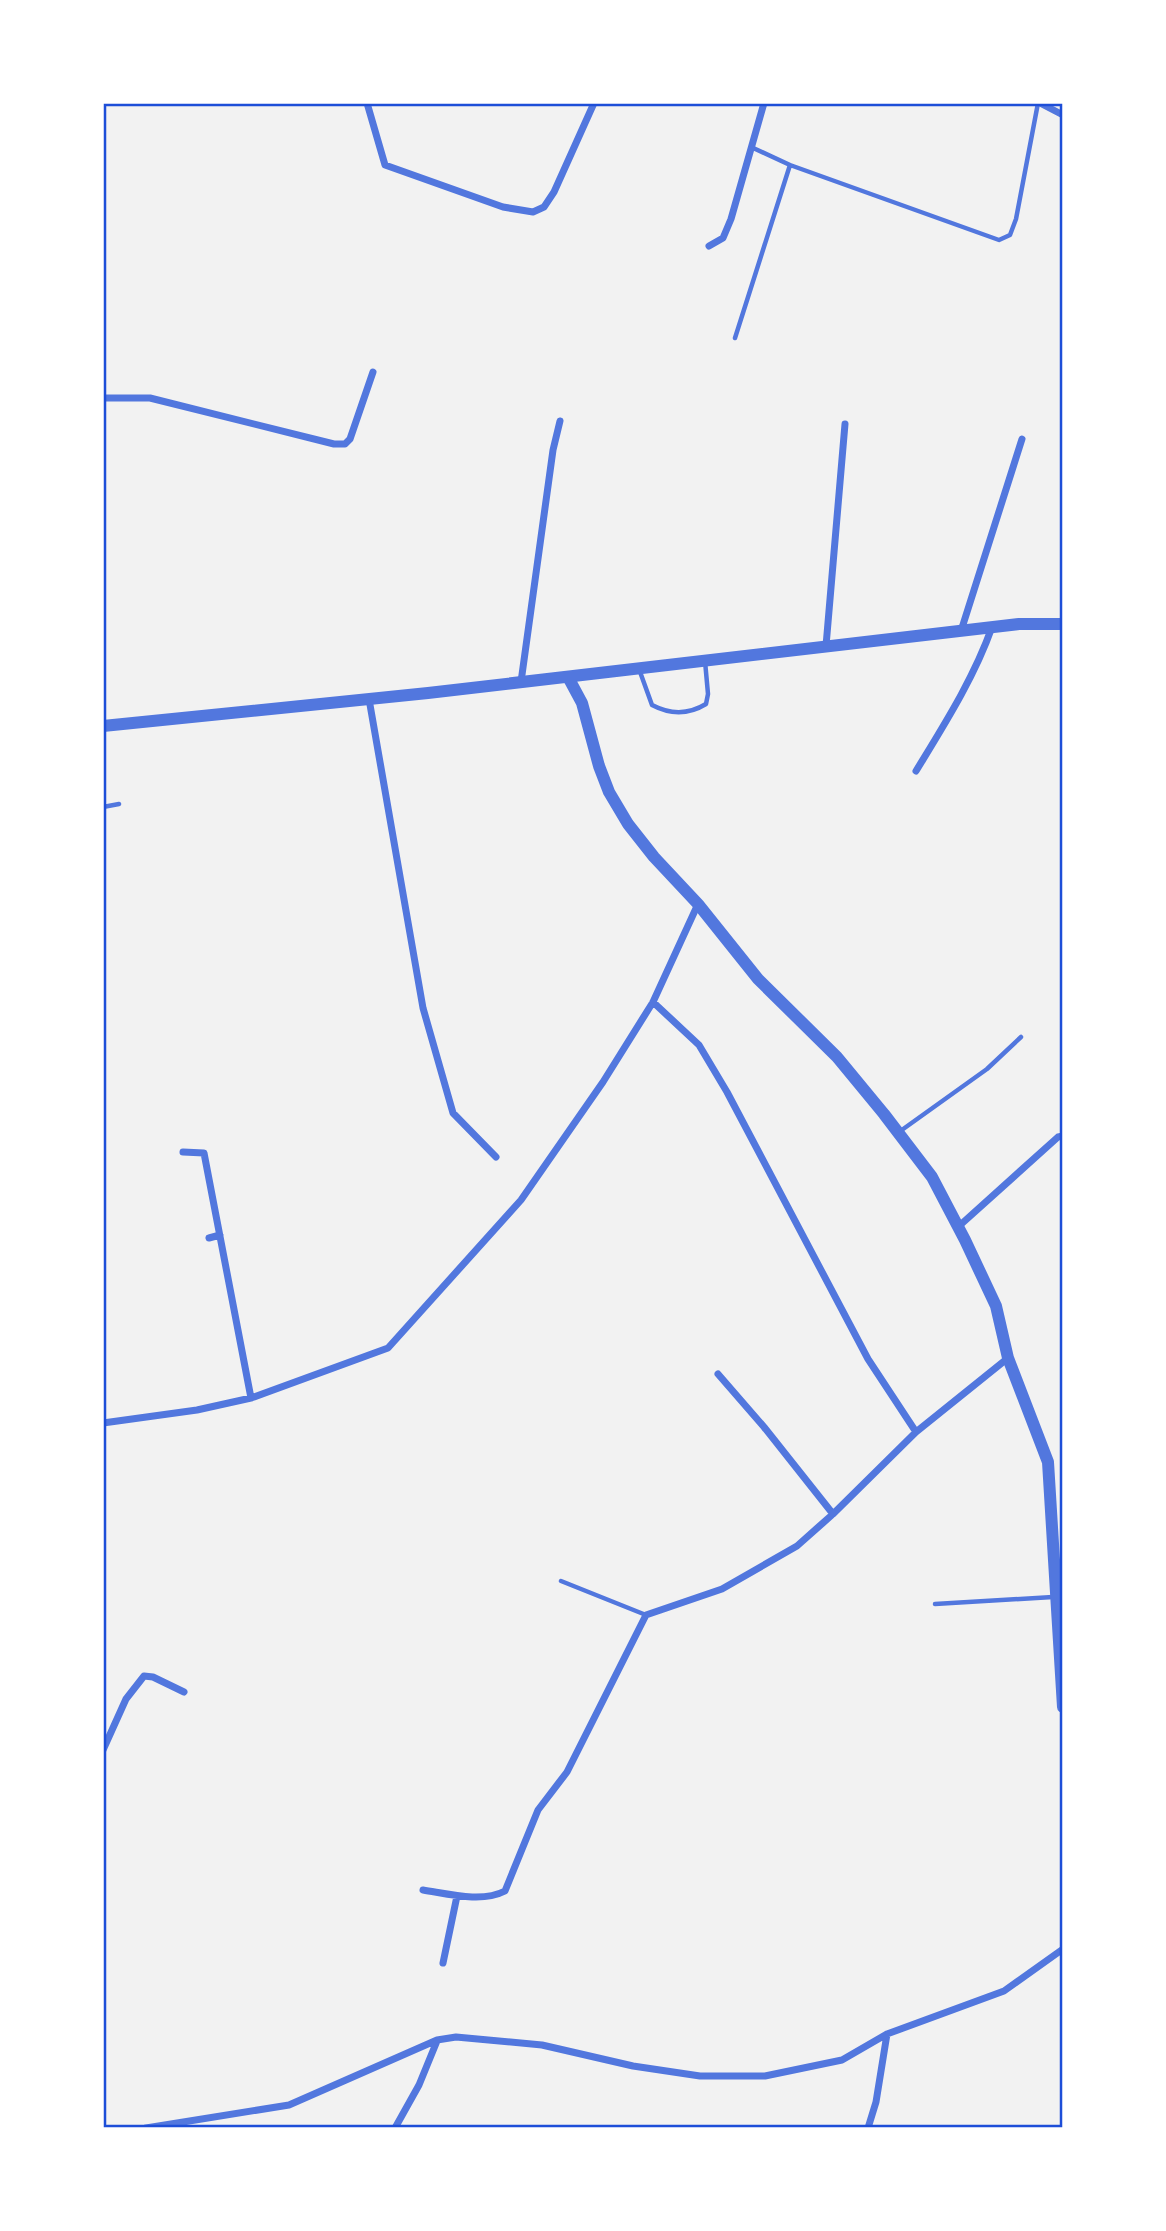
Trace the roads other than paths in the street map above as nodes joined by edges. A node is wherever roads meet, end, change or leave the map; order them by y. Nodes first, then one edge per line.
1 (367, 103) edge
2 (594, 103) edge
3 (764, 103) edge
4 (1039, 103) edge
5 (1063, 115) edge
6 (751, 147) junction
7 (790, 165) junction
8 (709, 246) dead end
9 (735, 338) dead end
10 (373, 372) dead end
11 (103, 398) edge
12 (560, 421) dead end
13 (845, 424) dead end
14 (1023, 439) dead end
15 (1063, 625) edge
16 (992, 627) junction
17 (961, 631) junction
18 (826, 646) junction
19 (705, 660) junction
20 (639, 668) junction
21 (568, 677) junction
22 (521, 682) junction
23 (369, 699) junction
24 (104, 724) edge
25 (916, 771) dead end
26 (119, 804) dead end
27 (103, 807) edge
28 (698, 904) junction
29 (653, 1002) junction
30 (1021, 1037) dead end
31 (898, 1132) junction
32 (1063, 1136) edge
33 (183, 1152) dead end
34 (496, 1157) dead end
35 (958, 1227) junction
36 (220, 1235) junction
37 (209, 1238) dead end
38 (1009, 1357) junction
39 (718, 1374) dead end
40 (251, 1398) junction
41 (103, 1423) edge
42 (916, 1432) junction
43 (833, 1514) junction
44 (561, 1581) dead end
45 (1057, 1597) junction
46 (935, 1604) dead end
47 (646, 1615) junction
48 (1060, 1632) edge
49 (184, 1692) dead end
50 (1063, 1707) edge
51 (103, 1750) edge
52 (423, 1890) dead end
53 (457, 1896) junction
54 (1063, 1949) edge
55 (443, 1963) dead end
56 (887, 2034) junction
57 (437, 2040) junction
58 (146, 2128) edge
59 (395, 2128) edge
60 (868, 2128) edge

1 - 2 street
3 - 6 street
4 - 5 street
4 - 7 lane
6 - 7 lane
6 - 8 street
7 - 9 lane
10 - 11 street
12 - 22 street
13 - 18 street
14 - 17 street
15 - 16 street
16 - 17 street
16 - 25 street
17 - 18 street
18 - 19 street
19 - 20 street
19 - 20 lane
20 - 21 street
21 - 22 street
21 - 28 street
22 - 23 street
23 - 24 street
23 - 34 street
26 - 27 lane
28 - 29 street
28 - 31 street
29 - 40 street
29 - 42 street
30 - 31 lane
31 - 35 street
32 - 35 street
33 - 36 street
35 - 38 street
36 - 37 street
36 - 40 street
38 - 42 street
38 - 45 street
39 - 43 street
40 - 41 street
42 - 43 street
43 - 47 street
44 - 47 lane
45 - 46 lane
45 - 48 street
47 - 53 street
48 - 50 street
49 - 51 street
52 - 53 street
53 - 55 street
54 - 56 street
56 - 57 street
56 - 60 street
57 - 58 street
57 - 59 street

